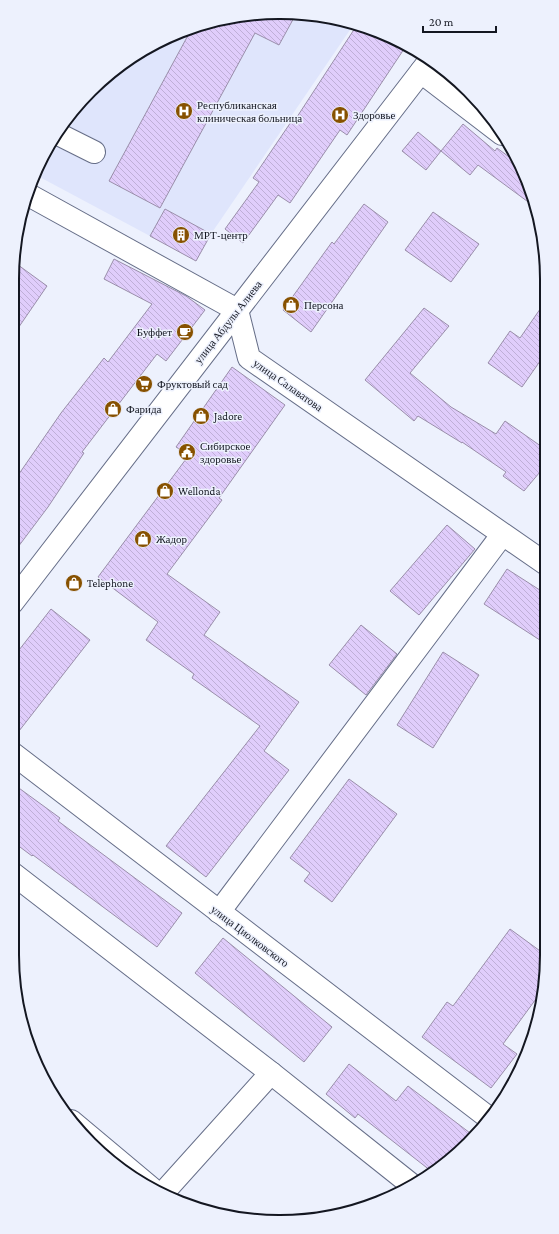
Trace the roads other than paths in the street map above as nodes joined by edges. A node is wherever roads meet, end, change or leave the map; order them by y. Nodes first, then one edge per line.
1 (425, 66) edge
2 (482, 117) edge
3 (62, 136) edge
4 (94, 152) dead end
5 (33, 197) edge
6 (237, 310) junction
7 (502, 535) junction
8 (540, 560) edge
9 (19, 594) edge
10 (19, 758) edge
11 (19, 878) edge
12 (219, 912) junction
13 (271, 1073) junction
14 (485, 1115) edge
15 (407, 1181) edge
16 (167, 1189) edge

1 - 2 street
1 - 6 street, улица Абдулы Алиева
3 - 4 street
5 - 6 street
6 - 7 street, улица Салаватова
6 - 9 street, улица Абдулы Алиева
7 - 8 street, улица Салаватова
7 - 12 street
10 - 12 street, улица Циолковского
11 - 13 street
12 - 14 street, улица Циолковского
13 - 15 street
13 - 16 street

